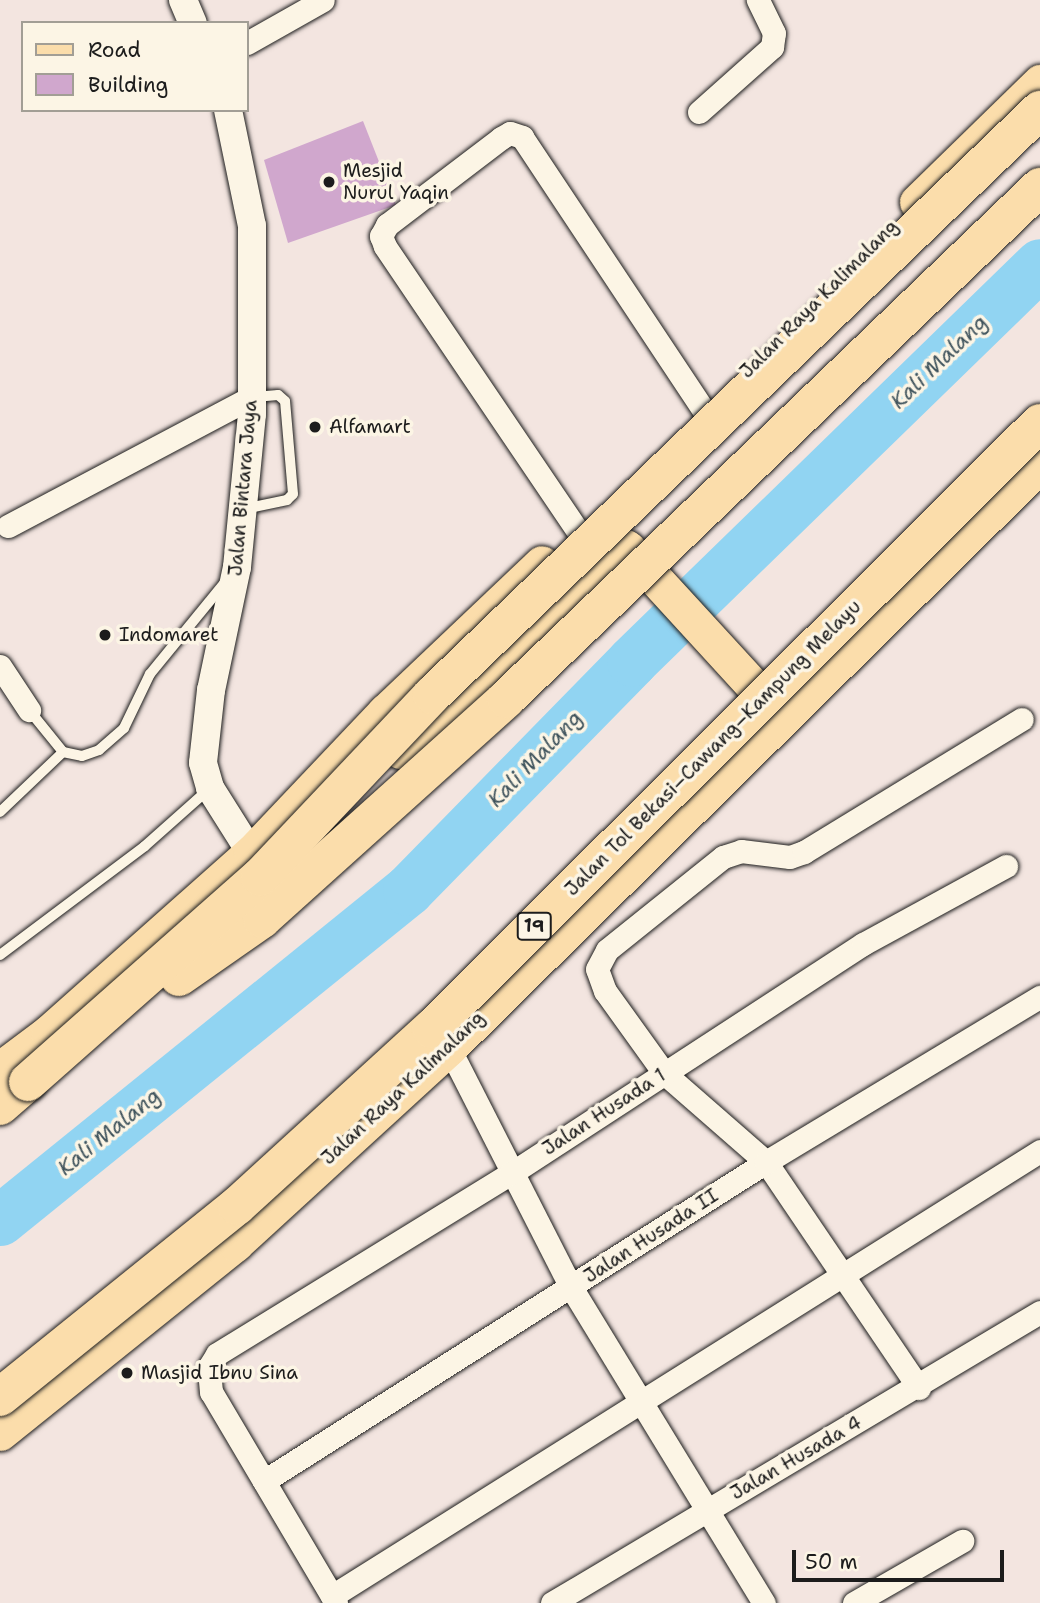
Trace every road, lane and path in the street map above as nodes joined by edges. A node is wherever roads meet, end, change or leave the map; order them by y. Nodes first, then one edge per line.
1 (183, 0) edge
2 (323, 0) edge
3 (758, 0) edge
4 (191, 21) edge
5 (248, 42) edge
6 (1040, 82) edge
7 (1040, 110) edge
8 (228, 112) edge
9 (699, 112) dead end
10 (1040, 187) edge
11 (252, 397) junction
12 (705, 412) junction
13 (1040, 423) edge
14 (1040, 464) edge
15 (244, 509) junction
16 (587, 521) junction
17 (8, 526) dead end
18 (639, 561) junction
19 (237, 567) junction
20 (0, 666) edge
21 (29, 710) joint
22 (783, 718) junction
23 (1021, 719) dead end
24 (63, 752) junction
25 (210, 788) junction
26 (0, 811) edge
27 (251, 853) junction
28 (1006, 866) dead end
29 (0, 955) edge
30 (1040, 997) edge
31 (449, 1048) junction
32 (664, 1073) junction
33 (9, 1086) edge
34 (1040, 1151) edge
35 (766, 1162) junction
36 (510, 1174) junction
37 (844, 1273) junction
38 (571, 1287) junction
39 (1040, 1312) edge
40 (919, 1388) junction
41 (0, 1397) edge
42 (641, 1402) junction
43 (0, 1433) edge
44 (264, 1481) junction
45 (706, 1510) junction
46 (962, 1541) dead end
47 (334, 1599) edge
48 (552, 1603) edge
49 (764, 1603) edge
50 (854, 1603) edge

1 - 4 street
2 - 5 street
3 - 9 street
6 - 12 main road, Jalan Raya Kalimalang
7 - 33 highway, bridge
8 - 11 street, Jalan Bintara Jaya
10 - 33 highway, bridge
11 - 15 street, Jalan Bintara Jaya
11 - 15 lane
11 - 17 street
12 - 16 main road, Jalan Raya Kalimalang
12 - 16 street
13 - 41 highway, Jalan Tol Bekasi–Cawang–Kampung Melayu / 19, bridge
14 - 22 main road, Jalan Raya Kalimalang
15 - 19 street, Jalan Bintara Jaya
16 - 18 main road
16 - 27 main road, Jalan Raya Kalimalang
18 - 22 main road
18 - 27 main road, Jalan Raya Kalimalang
19 - 24 lane
19 - 25 street, Jalan Bintara Jaya
20 - 21 street
21 - 24 lane
22 - 31 main road, Jalan Raya Kalimalang
23 - 32 street
24 - 26 lane
25 - 27 street, Jalan Bintara Jaya
25 - 29 lane
27 - 33 main road, Jalan Raya Kalimalang
28 - 32 street, Jalan Husada 1
30 - 35 street, Jalan Husada II
31 - 36 street
31 - 43 main road, Jalan Raya Kalimalang
32 - 35 street
32 - 36 street, Jalan Husada 1
34 - 37 street
35 - 37 street
35 - 38 street, Jalan Husada II
36 - 38 street
36 - 44 street, Jalan Husada 1
37 - 40 street
37 - 42 street
38 - 42 street
38 - 44 street, Jalan Husada II
39 - 40 street, Jalan Husada 4
40 - 45 street, Jalan Husada 4
42 - 45 street
42 - 47 street
44 - 47 street
45 - 48 street, Jalan Husada 4
45 - 49 street
46 - 50 street

